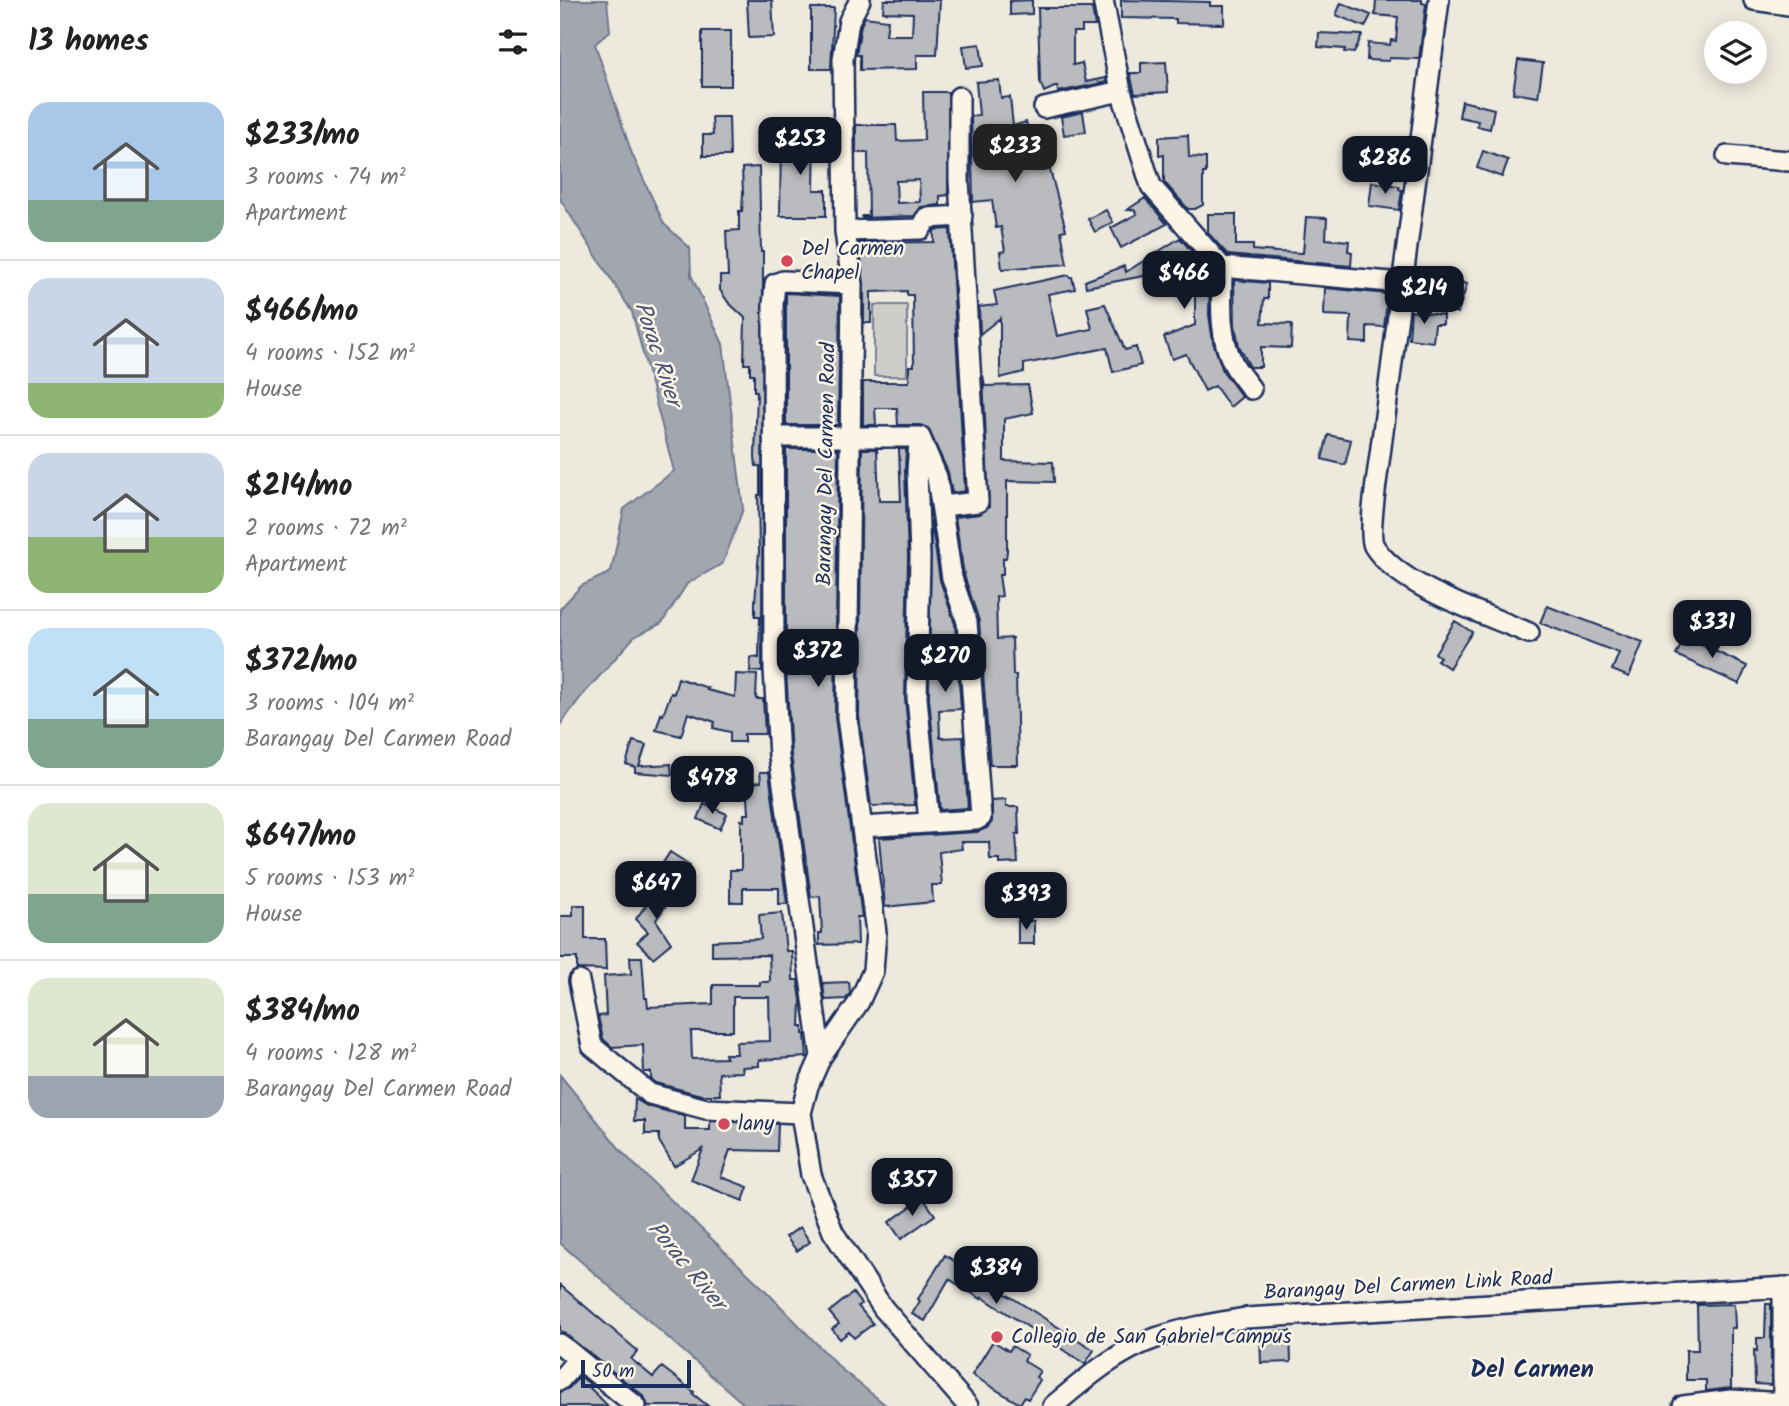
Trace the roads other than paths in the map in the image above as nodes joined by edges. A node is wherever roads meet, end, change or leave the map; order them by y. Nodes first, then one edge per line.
1 (860, 0) edge
2 (1103, 0) edge
3 (1439, 0) edge
4 (1754, 0) edge
5 (1789, 5) edge
6 (1121, 91) junction
7 (959, 97) dead end
8 (1044, 108) dead end
9 (1727, 156) dead end
10 (1789, 161) edge
11 (962, 216) junction
12 (845, 231) junction
13 (1222, 267) junction
14 (1402, 283) junction
15 (852, 284) junction
16 (1251, 388) dead end
17 (850, 436) junction
18 (920, 437) junction
19 (773, 438) junction
20 (942, 506) junction
21 (1529, 633) dead end
22 (929, 822) junction
23 (862, 827) junction
24 (579, 981) dead end
25 (821, 1057) junction
26 (801, 1113) junction
27 (1786, 1287) edge
28 (560, 1345) edge
29 (578, 1359) junction
30 (560, 1380) edge
31 (1786, 1402) edge
32 (636, 1406) edge
33 (968, 1406) edge
34 (1053, 1406) edge
35 (1683, 1406) edge

1 - 12 street, Barangay Del Carmen Road
2 - 6 street
3 - 14 street
4 - 5 street
6 - 8 street
6 - 13 street
7 - 11 street
9 - 10 street
11 - 12 street
11 - 20 street
12 - 15 street, Barangay Del Carmen Road
13 - 14 street
13 - 16 street
14 - 21 street
15 - 17 street, Barangay Del Carmen Road
15 - 19 street
17 - 18 street
17 - 19 street
17 - 23 street, Barangay Del Carmen Road
18 - 20 street
18 - 22 street
19 - 25 street
20 - 22 street
22 - 23 street
23 - 25 street, Barangay Del Carmen Road
24 - 26 street
25 - 26 street, Barangay Del Carmen Road
26 - 33 street, Barangay Del Carmen Road
27 - 31 street
27 - 34 street, Barangay Del Carmen Link Road
28 - 29 street
29 - 30 street
29 - 32 street
31 - 35 street

